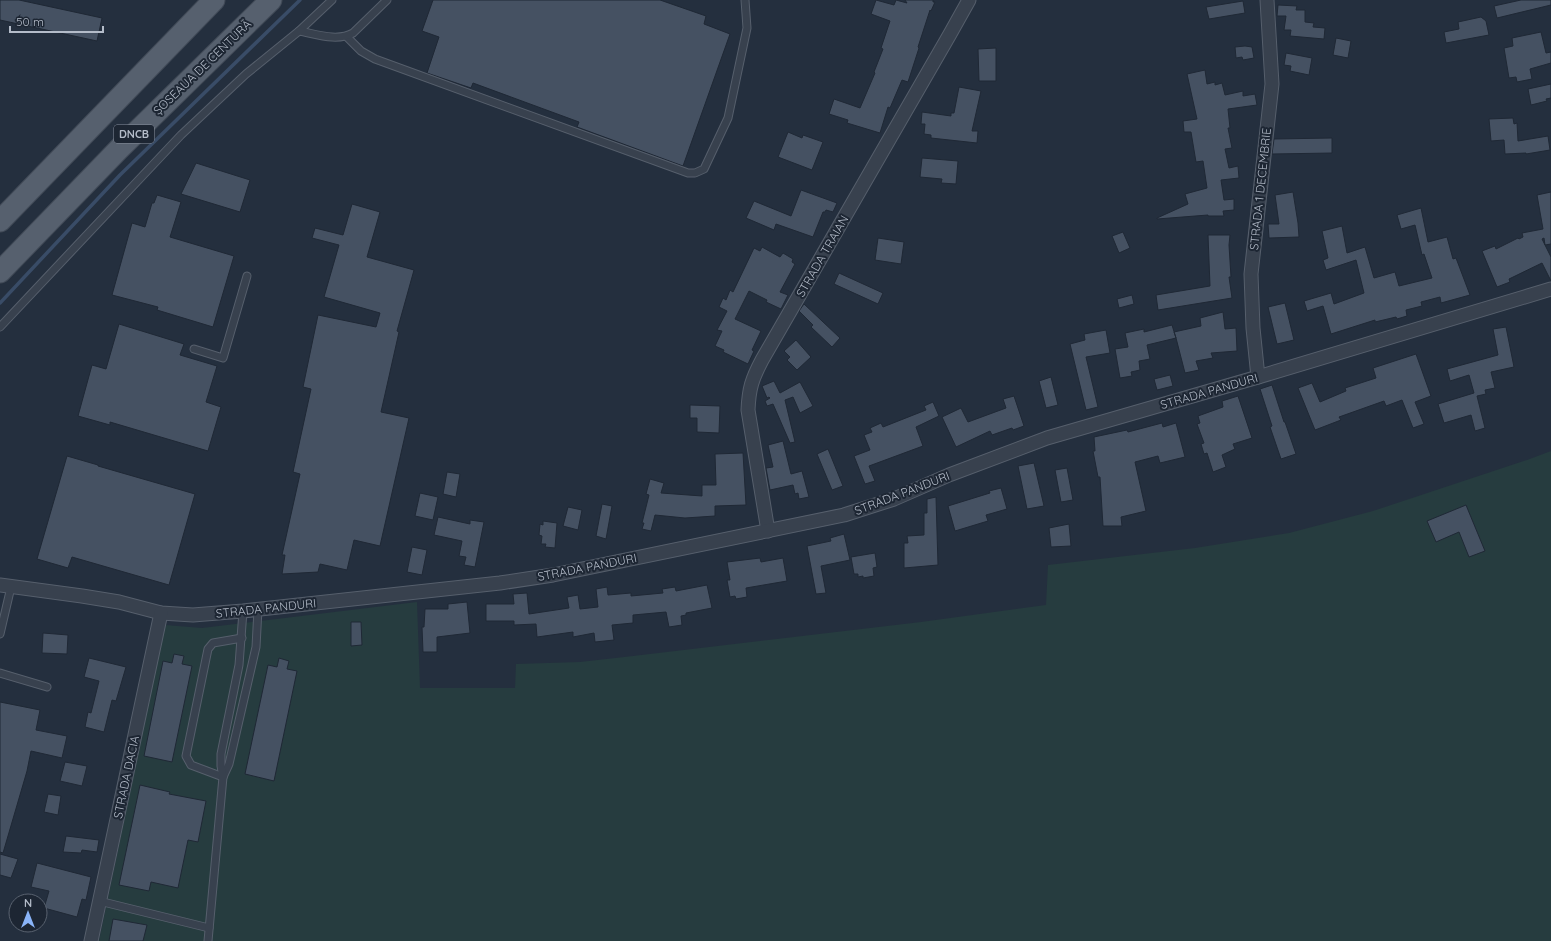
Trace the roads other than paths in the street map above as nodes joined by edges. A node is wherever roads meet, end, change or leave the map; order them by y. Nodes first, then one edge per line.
1 (214, 0) edge
2 (271, 0) edge
3 (332, 0) edge
4 (387, 0) edge
5 (744, 0) edge
6 (969, 0) edge
7 (1267, 0) edge
8 (299, 31) junction
9 (347, 37) junction
10 (0, 221) edge
11 (0, 272) edge
12 (247, 276) dead end
13 (1551, 289) edge
14 (0, 327) edge
15 (194, 349) dead end
16 (1258, 378) junction
17 (768, 531) junction
18 (5, 586) edge
19 (258, 609) junction
20 (243, 611) junction
21 (161, 613) junction
22 (0, 634) edge
23 (242, 638) junction
24 (0, 673) edge
25 (47, 688) dead end
26 (223, 777) junction
27 (99, 901) junction
28 (209, 928) junction
29 (90, 941) edge
30 (208, 941) edge

1 - 10 main road, DNCB
2 - 11 main road, ȘOSEAUA DE CENTURĂ / DNCB
3 - 8 lane
4 - 9 lane
5 - 9 lane
6 - 17 street, STRADA TRAIAN
7 - 16 street, STRADA 1 DECEMBRIE
8 - 9 lane
8 - 14 lane
12 - 15 lane
13 - 16 street, STRADA PANDURI
16 - 17 street, STRADA PANDURI
17 - 19 street, STRADA PANDURI
18 - 21 street, STRADA PANDURI
18 - 22 lane
19 - 20 street, STRADA PANDURI
19 - 26 lane
20 - 21 street, STRADA PANDURI
20 - 23 lane
21 - 27 street, STRADA DACIA
23 - 26 lane
23 - 26 lane
24 - 25 lane
26 - 28 lane
27 - 28 lane
27 - 29 street, STRADA DACIA
28 - 30 lane

